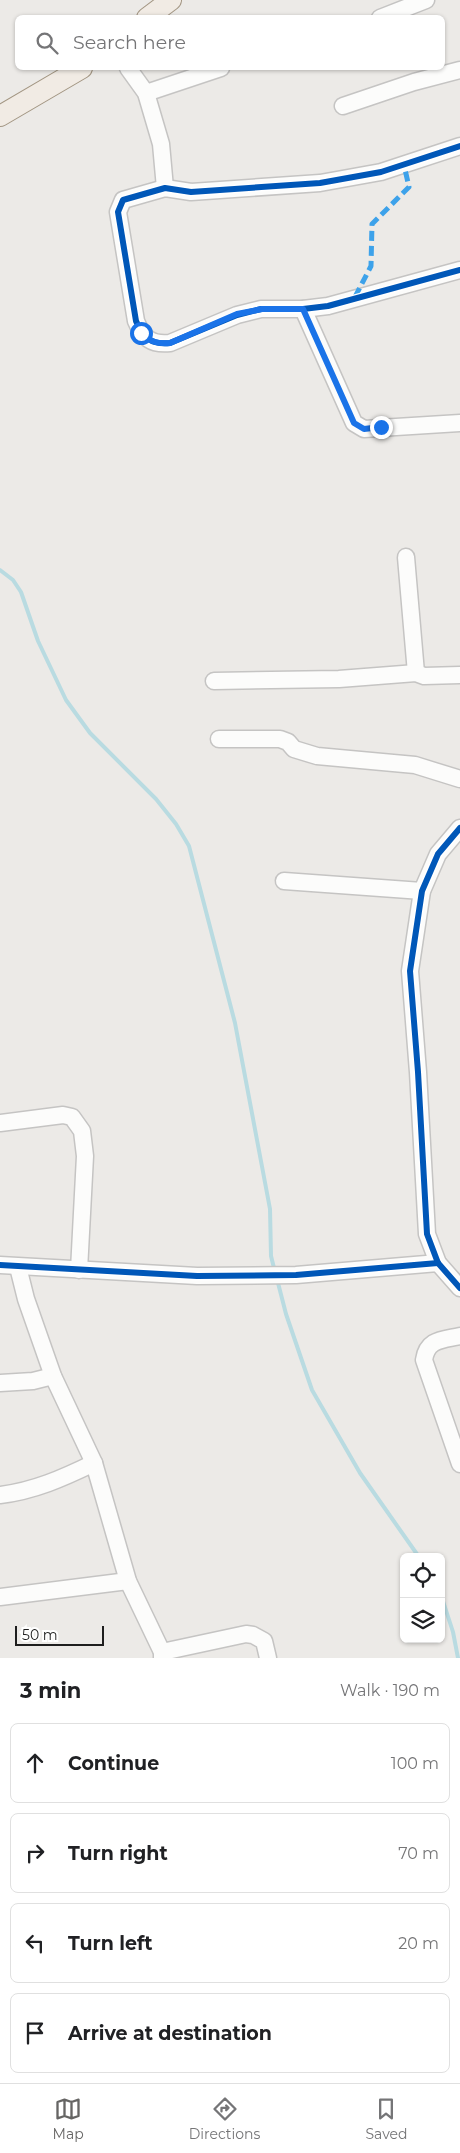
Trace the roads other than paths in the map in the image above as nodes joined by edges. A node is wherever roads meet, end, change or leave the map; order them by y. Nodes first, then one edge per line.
1 (171, 0) edge
2 (426, 0) edge
3 (151, 15) edge
4 (388, 15) edge
5 (79, 70) edge
6 (129, 70) edge
7 (214, 70) edge
8 (460, 70) edge
9 (146, 93) junction
10 (343, 106) dead end
11 (0, 116) edge
12 (460, 146) edge
13 (165, 188) junction
14 (460, 270) edge
15 (303, 309) junction
16 (460, 423) edge
17 (406, 557) dead end
18 (416, 673) junction
19 (460, 675) edge
20 (214, 681) dead end
21 (219, 739) dead end
22 (460, 779) edge
23 (460, 828) edge
24 (284, 881) dead end
25 (422, 892) junction
26 (0, 1123) edge
27 (438, 1263) junction
28 (0, 1265) edge
29 (18, 1267) junction
30 (80, 1270) junction
31 (460, 1288) edge
32 (460, 1336) edge
33 (53, 1376) junction
34 (0, 1383) edge
35 (94, 1463) junction
36 (460, 1464) edge
37 (0, 1495) edge
38 (128, 1581) junction
39 (0, 1598) edge
40 (162, 1655) edge
41 (268, 1658) edge

1 - 3 main road
2 - 4 street
5 - 11 main road
6 - 9 street
7 - 9 street
8 - 10 street
9 - 13 street
12 - 13 street
13 - 15 street
14 - 15 street
15 - 16 street
17 - 18 street
18 - 19 street
18 - 20 street
21 - 22 street
23 - 25 street
24 - 25 street
25 - 27 street
26 - 30 street
27 - 30 street
27 - 31 street
28 - 29 street
29 - 30 street
29 - 33 street
32 - 36 street
33 - 34 street
33 - 35 street
35 - 37 street
35 - 38 street
38 - 39 street
38 - 40 street
40 - 41 street

